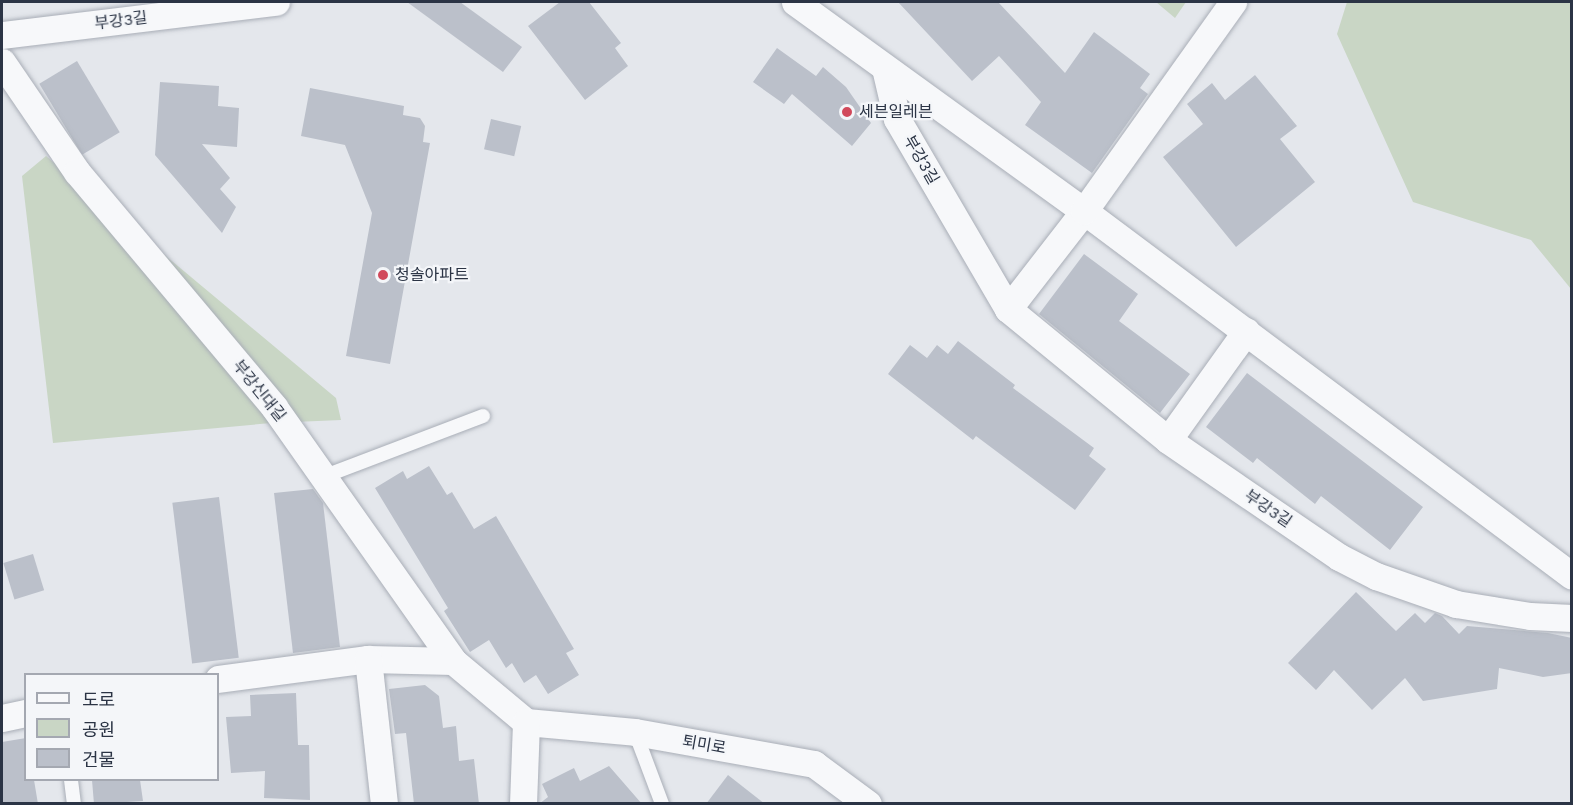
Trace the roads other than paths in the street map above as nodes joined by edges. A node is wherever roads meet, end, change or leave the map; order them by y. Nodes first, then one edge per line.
1 (276, 2) edge
2 (795, 2) edge
3 (1233, 2) edge
4 (2, 35) edge
5 (2, 62) edge
6 (885, 68) junction
7 (1084, 211) junction
8 (1008, 309) junction
9 (1246, 331) junction
10 (483, 416) dead end
11 (1168, 440) junction
12 (325, 476) junction
13 (1572, 576) edge
14 (1572, 618) edge
15 (368, 659) junction
16 (453, 661) junction
17 (219, 680) edge
18 (24, 713) edge
19 (2, 718) edge
20 (526, 722) junction
21 (635, 732) junction
22 (71, 781) edge
23 (74, 804) edge
24 (384, 804) edge
25 (523, 804) edge
26 (662, 804) edge
27 (868, 804) edge

1 - 4 street, 부강3길
2 - 6 street
3 - 7 street
5 - 12 street, 부강신대길
6 - 7 street
6 - 8 street, 부강3길
7 - 8 street
7 - 9 street
8 - 11 street, 부강3길
9 - 11 street
9 - 13 street
10 - 12 lane
11 - 14 street, 부강3길
12 - 16 street, 부강신대길
15 - 16 street
15 - 17 street
15 - 24 street
16 - 20 street
18 - 19 street
20 - 21 street, 퇴미로
20 - 25 street
21 - 26 lane
21 - 27 street, 퇴미로
22 - 23 lane

